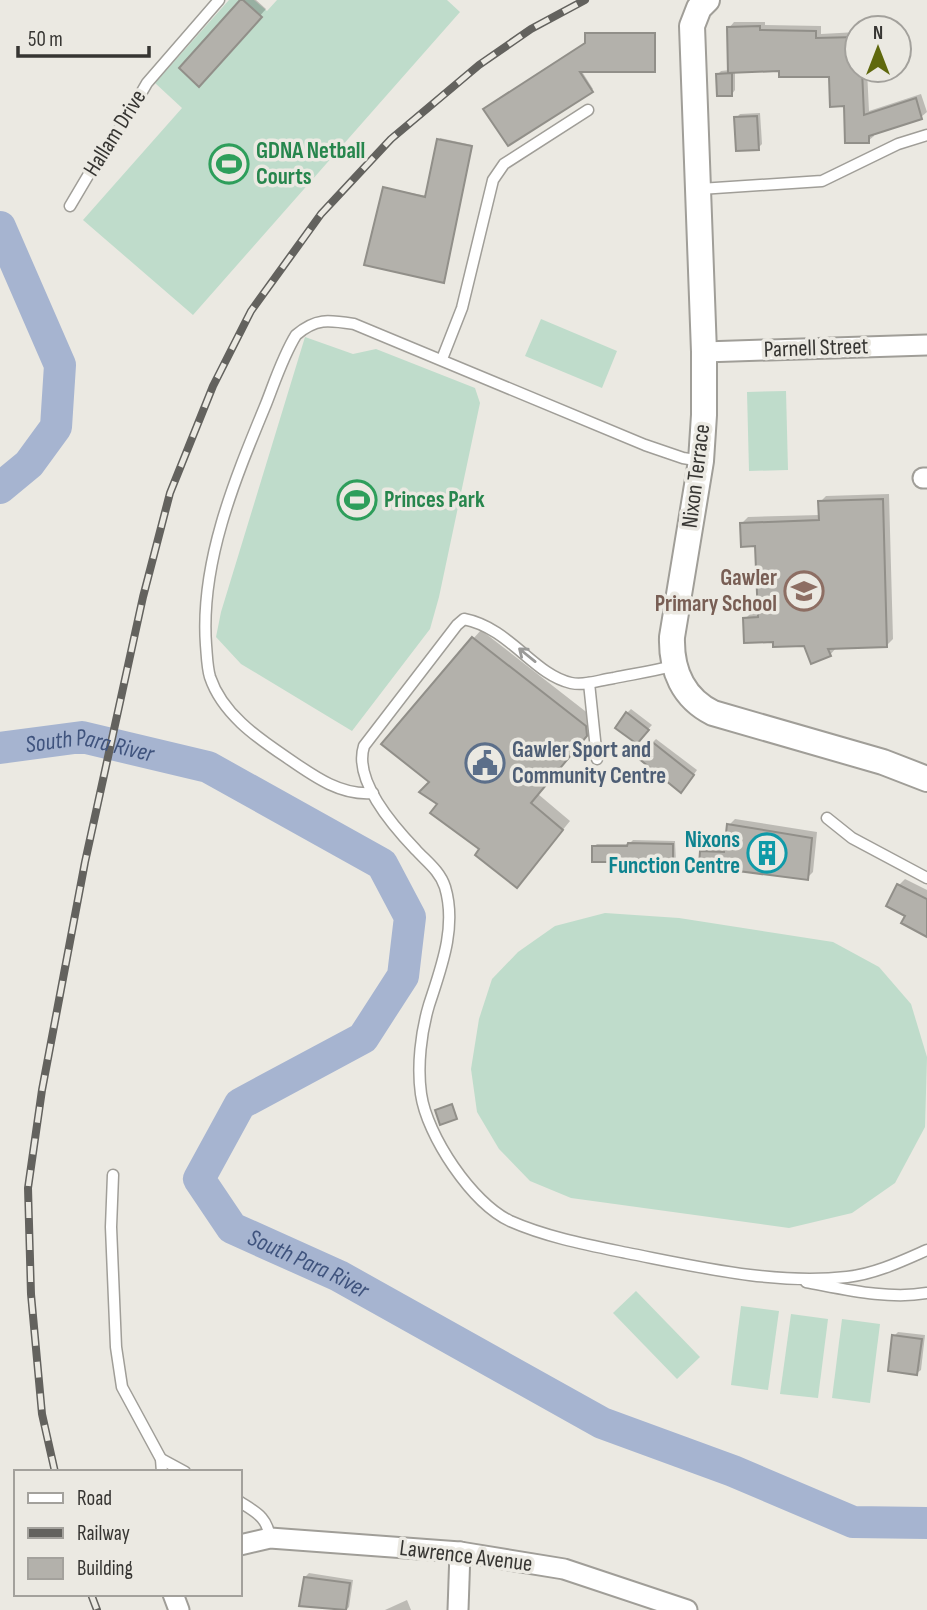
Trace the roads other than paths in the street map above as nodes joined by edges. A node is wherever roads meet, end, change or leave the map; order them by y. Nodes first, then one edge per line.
1 (219, 0) edge
2 (707, 0) edge
3 (587, 110) dead end
4 (927, 135) edge
5 (698, 189) junction
6 (70, 205) dead end
7 (927, 345) edge
8 (704, 352) junction
9 (442, 359) junction
10 (701, 461) junction
11 (673, 666) junction
12 (589, 683) junction
13 (597, 759) dead end
14 (927, 779) edge
15 (373, 793) junction
16 (827, 818) dead end
17 (927, 878) edge
18 (113, 1175) dead end
19 (927, 1250) edge
20 (788, 1279) junction
21 (927, 1293) edge
22 (161, 1459) junction
23 (162, 1470) edge
24 (181, 1470) edge
25 (242, 1503) edge
26 (270, 1538) junction
27 (242, 1545) edge
28 (460, 1552) junction
29 (458, 1610) edge
30 (687, 1610) edge

1 - 6 lane, Hallam Drive
2 - 5 street, Nixon Terrace
3 - 9 lane
4 - 5 lane
5 - 8 street, Nixon Terrace
7 - 8 street, Parnell Street
8 - 10 street, Nixon Terrace
9 - 10 lane
9 - 15 lane
10 - 11 street, Nixon Terrace
11 - 12 lane
11 - 14 street
12 - 13 lane
12 -> 15 lane
15 - 20 lane
16 - 17 lane
18 - 22 lane
19 - 20 lane
20 - 21 lane
22 - 23 lane
22 - 24 lane
25 - 26 lane
26 - 27 street, Lawrence Avenue
26 - 28 street, Lawrence Avenue
28 - 29 street
28 - 30 street, Lawrence Avenue

